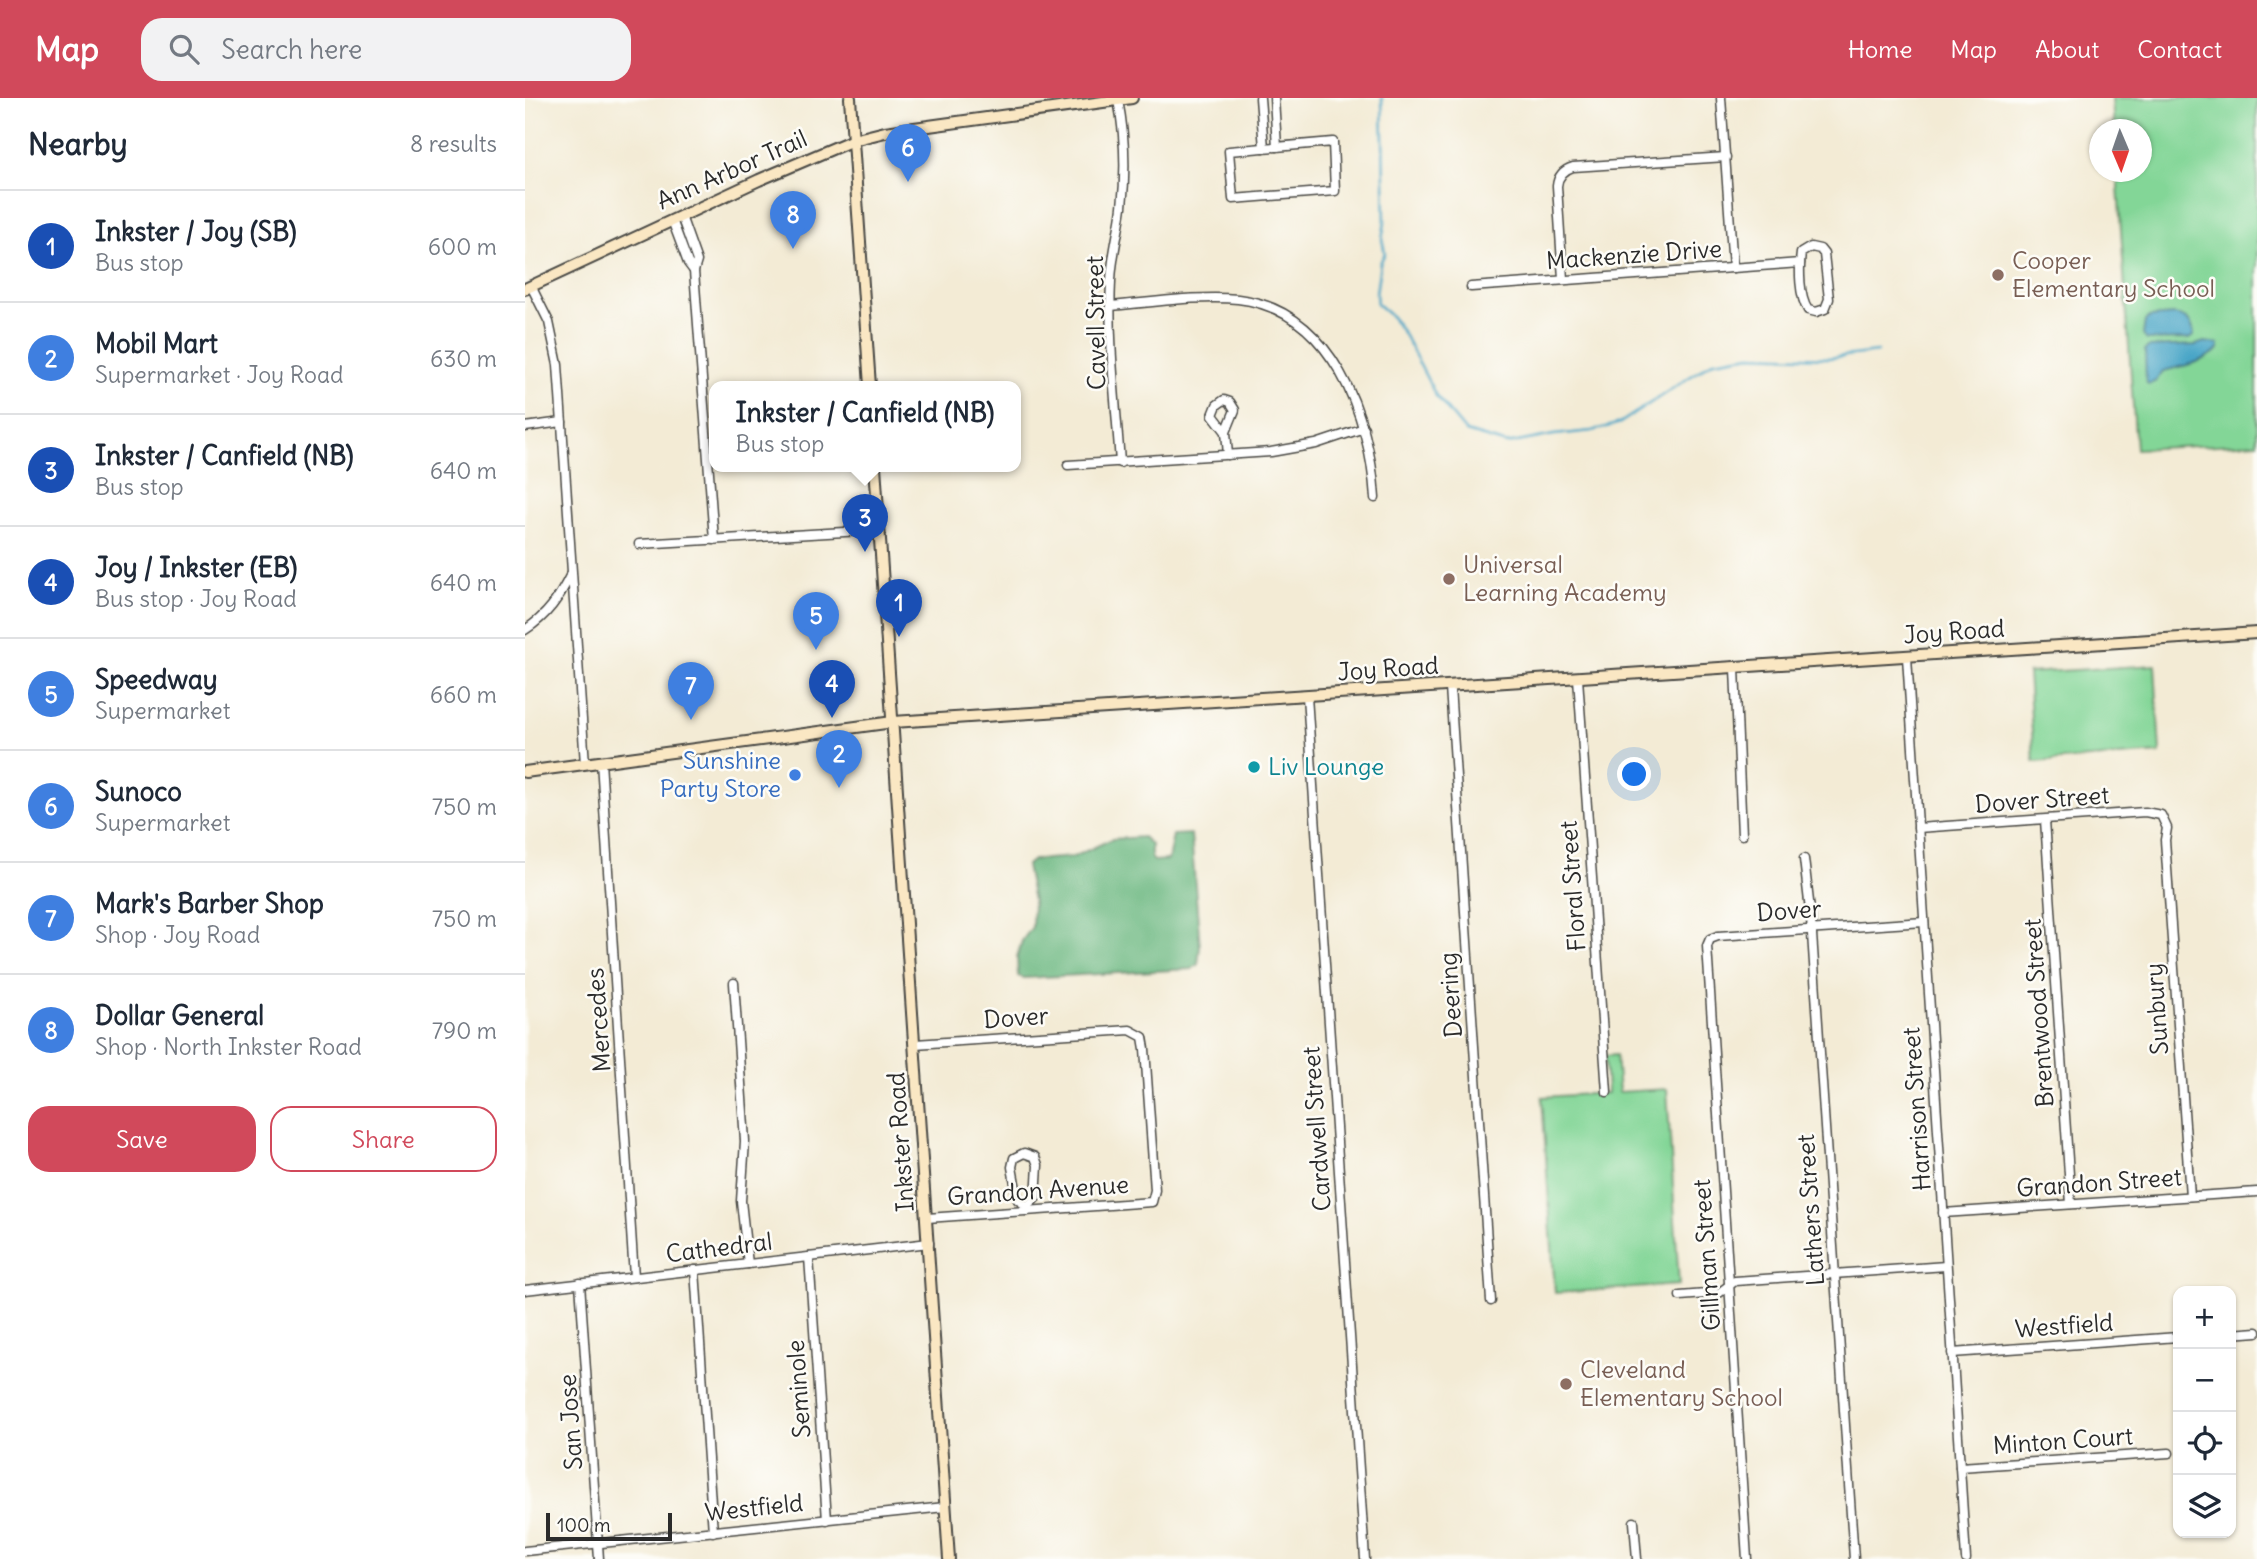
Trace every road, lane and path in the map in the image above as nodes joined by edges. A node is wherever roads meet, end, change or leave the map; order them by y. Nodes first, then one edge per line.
1 (850, 98) edge
2 (1132, 98) edge
3 (1260, 98) edge
4 (1274, 98) edge
5 (1721, 98) edge
6 (1118, 100) junction
7 (853, 140) junction
8 (1277, 147) junction
9 (1264, 148) junction
10 (1726, 157) junction
11 (677, 218) junction
12 (1800, 263) junction
13 (1733, 268) junction
14 (1563, 279) junction
15 (1471, 287) dead end
16 (528, 288) edge
17 (1110, 306) junction
18 (870, 381) edge
19 (562, 422) junction
20 (525, 427) edge
21 (1364, 428) junction
22 (1226, 432) dead end
23 (1228, 455) junction
24 (1120, 463) junction
25 (1068, 465) dead end
26 (875, 472) edge
27 (1375, 498) dead end
28 (879, 530) junction
29 (713, 540) junction
30 (639, 544) dead end
31 (572, 571) junction
32 (525, 630) edge
33 (2257, 633) edge
34 (1907, 657) junction
35 (1735, 668) junction
36 (1578, 678) junction
37 (1450, 687) junction
38 (1307, 696) junction
39 (893, 722) junction
40 (601, 761) junction
41 (585, 764) junction
42 (525, 772) edge
43 (2045, 820) junction
44 (2164, 821) joint
45 (1919, 828) junction
46 (1742, 835) dead end
47 (1804, 859) dead end
48 (1924, 922) junction
49 (1812, 929) junction
50 (734, 983) dead end
51 (1709, 991) joint
52 (915, 1044) junction
53 (1607, 1092) dead end
54 (2257, 1192) edge
55 (2190, 1196) junction
56 (1152, 1202) joint
57 (2071, 1203) junction
58 (1027, 1209) junction
59 (1943, 1213) junction
60 (927, 1218) junction
61 (923, 1244) junction
62 (809, 1256) junction
63 (748, 1264) junction
64 (1946, 1266) junction
65 (695, 1270) junction
66 (1835, 1274) junction
67 (634, 1277) junction
68 (580, 1283) junction
69 (1729, 1286) junction
70 (525, 1290) edge
71 (1680, 1296) dead end
72 (1491, 1301) dead end
73 (2257, 1332) edge
74 (2236, 1334) edge
75 (2173, 1337) edge
76 (1952, 1353) junction
77 (2169, 1454) dead end
78 (1960, 1467) junction
79 (945, 1507) junction
80 (827, 1520) junction
81 (1634, 1522) dead end
82 (713, 1532) junction
83 (598, 1543) junction
84 (525, 1551) edge
85 (599, 1559) edge
86 (949, 1559) edge
87 (1365, 1559) edge
88 (1637, 1559) edge
89 (1747, 1559) edge
90 (1854, 1559) edge
91 (1966, 1559) edge

1 - 7 main road
2 - 6 main road, Ann Arbor Trail
3 - 9 street
4 - 8 street
5 - 10 street
6 - 7 main road, Ann Arbor Trail
6 - 17 street, Cavell Street
7 - 11 main road, Ann Arbor Trail
7 - 18 main road
8 - 9 street
8 - 9 street
10 - 13 street
10 - 14 street
11 - 16 main road, Ann Arbor Trail
11 - 29 street
12 - 12 street, Mackenzie Drive
12 - 13 street, Mackenzie Drive
13 - 14 street, Mackenzie Drive
14 - 15 street, Mackenzie Drive
16 - 19 street
17 - 21 street
17 - 24 street, Cavell Street
19 - 20 street
19 - 31 street
21 - 23 street
21 - 27 street
22 - 23 street
23 - 24 street
24 - 25 street
26 - 28 main road, Inkster Road
28 - 29 street
28 - 39 main road, Inkster Road
29 - 30 street
31 - 32 street
31 - 41 street
33 - 34 main road, Joy Road
34 - 35 main road, Joy Road
34 - 45 street, Harrison Street
35 - 36 main road, Joy Road
35 - 46 street
36 - 37 main road, Joy Road
36 - 53 street, Floral Street
37 - 38 main road, Joy Road
37 - 72 street, Deering
38 - 39 main road, Joy Road
38 - 87 street, Cardwell Street
39 - 40 main road, Joy Road
39 - 52 main road, Inkster Road
40 - 41 main road, Joy Road
40 - 67 street, Mercedes
41 - 42 main road, Joy Road
43 - 44 street, Dover Street
43 - 45 street, Dover Street
43 - 57 street, Brentwood Street
44 - 55 street, Sunbury
45 - 48 street, Harrison Street
47 - 49 street, Lathers Street
48 - 49 street, Dover
48 - 59 street, Harrison Street
49 - 51 street, Dover
49 - 66 street, Lathers Street
50 - 63 street
51 - 69 street, Gillman Street
52 - 56 street, Dover
52 - 60 main road, Inkster Road
54 - 55 street, Grandon Street
55 - 57 street, Grandon Street
56 - 58 street, Grandon Avenue
57 - 59 street, Grandon Street
58 - 58 street
58 - 60 street, Grandon Avenue
59 - 64 street, Harrison Street
60 - 61 main road, Inkster Road
61 - 62 street, Cathedral
61 - 79 main road, Inkster Road
62 - 63 street, Cathedral
62 - 80 street, Seminole
63 - 65 street, Cathedral
64 - 66 street
64 - 76 street, Harrison Street
65 - 67 street, Cathedral
65 - 82 street
66 - 69 street
66 - 90 street, Lathers Street
67 - 68 street, Cathedral
68 - 70 street, Cathedral
68 - 83 street, San Jose
69 - 71 street
69 - 89 street, Gillman Street
73 - 74 street
75 - 76 street, Westfield
76 - 78 street, Harrison Street
77 - 78 street, Minton Court
78 - 91 street, Harrison Street
79 - 80 street, Westfield
79 - 86 main road, Inkster Road
80 - 82 street, Westfield
81 - 88 street
82 - 83 street, Westfield
83 - 84 street, Westfield
83 - 85 street, San Jose

